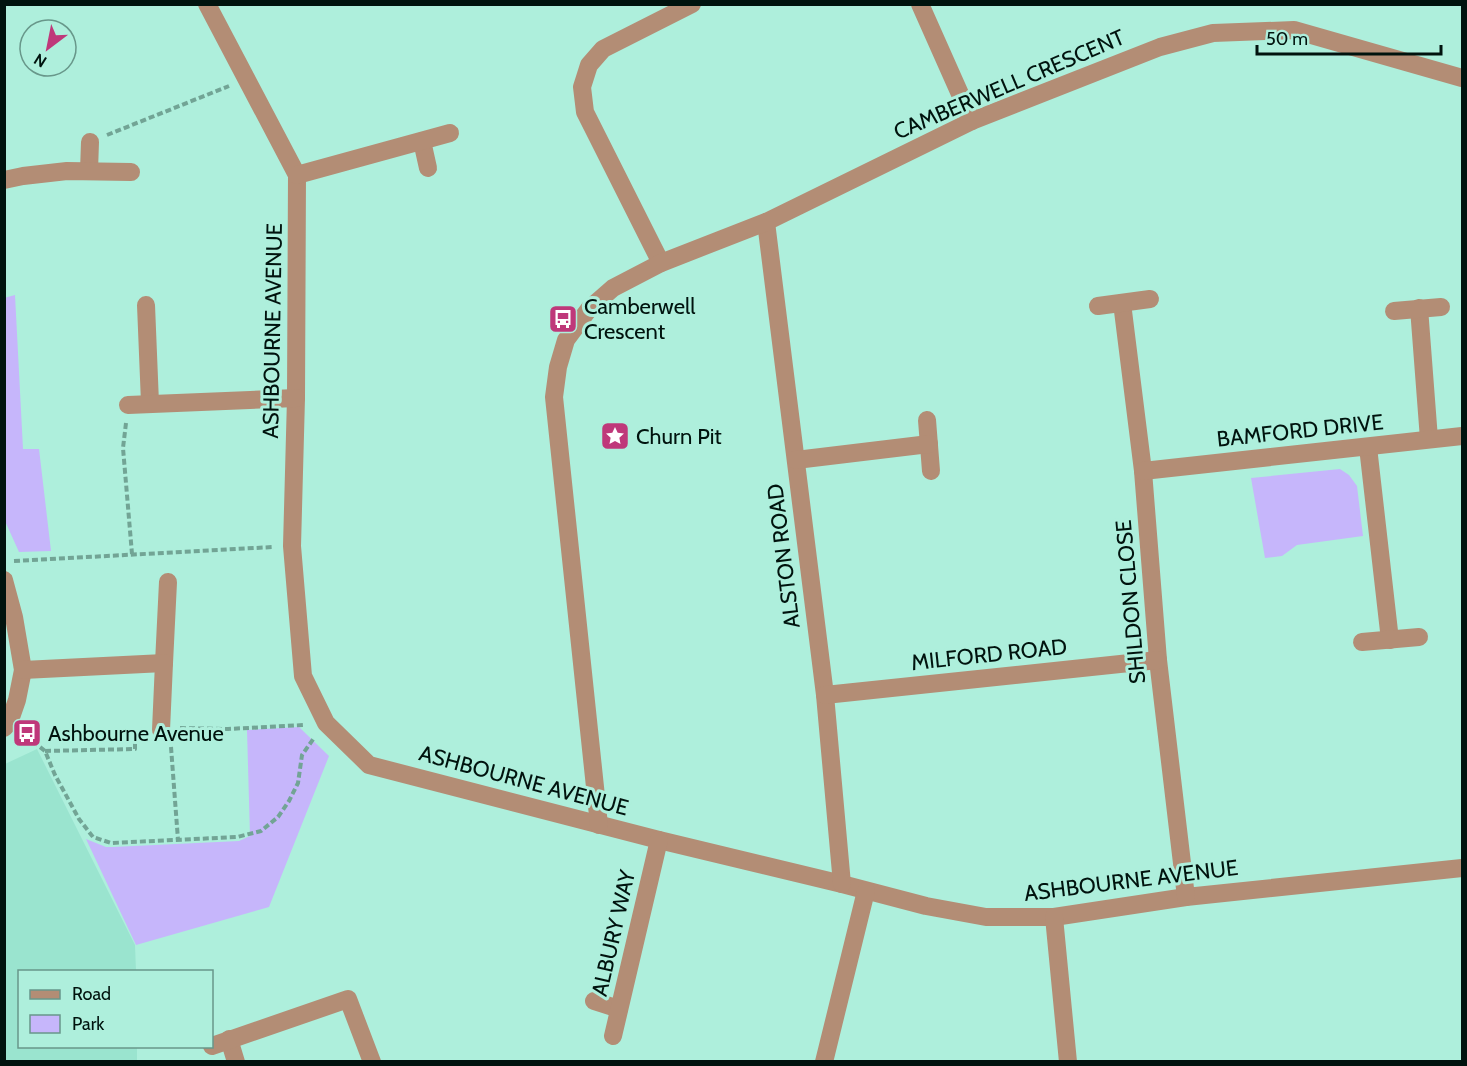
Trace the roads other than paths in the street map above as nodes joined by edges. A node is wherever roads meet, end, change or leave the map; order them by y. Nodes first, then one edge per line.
1 (207, 4) edge
2 (920, 4) edge
3 (689, 5) edge
4 (1462, 78) edge
5 (972, 121) junction
6 (450, 133) dead end
7 (422, 141) junction
8 (90, 142) road end
9 (428, 168) dead end
10 (89, 171) junction
11 (131, 172) dead end
12 (297, 175) junction
13 (4, 180) edge
14 (766, 222) junction
15 (661, 263) junction
16 (1150, 299) dead end
17 (1122, 303) junction
18 (146, 304) dead end
19 (1098, 306) dead end
20 (1440, 307) dead end
21 (1419, 308) junction
22 (1395, 310) dead end
23 (296, 398) junction
24 (150, 403) junction
25 (128, 405) road end
26 (927, 420) dead end
27 (1462, 436) edge
28 (1429, 439) junction
29 (929, 444) junction
30 (1368, 447) junction
31 (796, 460) junction
32 (931, 471) dead end
33 (1143, 471) junction
34 (4, 580) edge
35 (168, 582) dead end
36 (1419, 637) dead end
37 (1390, 640) junction
38 (1362, 642) dead end
39 (1158, 660) junction
40 (164, 663) junction
41 (23, 670) junction
42 (825, 695) junction
43 (7, 726) edge
44 (166, 735) road end
45 (599, 825) junction
46 (659, 840) junction
47 (1462, 868) edge
48 (842, 884) junction
49 (866, 891) junction
50 (1186, 897) junction
51 (1054, 917) junction
52 (594, 1001) dead end
53 (619, 1009) junction
54 (613, 1036) dead end
55 (229, 1040) junction
56 (213, 1046) edge
57 (236, 1062) edge
58 (372, 1062) edge
59 (824, 1062) edge
60 (1068, 1062) edge

1 - 12 street, ASHBOURNE AVENUE
2 - 5 street
3 - 15 street
4 - 5 street, CAMBERWELL CRESCENT
5 - 14 street, CAMBERWELL CRESCENT
6 - 7 street
7 - 9 street
7 - 12 street
8 - 10 street
10 - 11 street
10 - 13 street
12 - 23 street, ASHBOURNE AVENUE
14 - 15 street, CAMBERWELL CRESCENT
14 - 31 street, ALSTON ROAD
15 - 45 street, CAMBERWELL CRESCENT
16 - 17 street
17 - 19 street
17 - 33 street, SHILDON CLOSE
18 - 24 street
20 - 21 street
21 - 22 street
21 - 28 street
23 - 24 street
23 - 45 street, ASHBOURNE AVENUE
24 - 25 street
26 - 29 street
27 - 28 street, BAMFORD DRIVE
28 - 30 street, BAMFORD DRIVE
29 - 31 street
29 - 32 street
30 - 33 street, BAMFORD DRIVE
30 - 37 street
31 - 42 street, ALSTON ROAD
33 - 39 street, SHILDON CLOSE
34 - 41 street
35 - 40 street
36 - 37 street
37 - 38 street
39 - 42 street, MILFORD ROAD
39 - 50 street, SHILDON CLOSE
40 - 41 street
40 - 44 street
41 - 43 street
42 - 48 street, ALSTON ROAD
45 - 46 street, ASHBOURNE AVENUE
46 - 48 street, ASHBOURNE AVENUE
46 - 53 street, ALBURY WAY
47 - 50 street, ASHBOURNE AVENUE
48 - 49 street, ASHBOURNE AVENUE
49 - 51 street, ASHBOURNE AVENUE
49 - 59 street
50 - 51 street, ASHBOURNE AVENUE
51 - 60 street
52 - 53 street
53 - 54 street, ALBURY WAY
55 - 56 street
55 - 57 street
55 - 58 street

